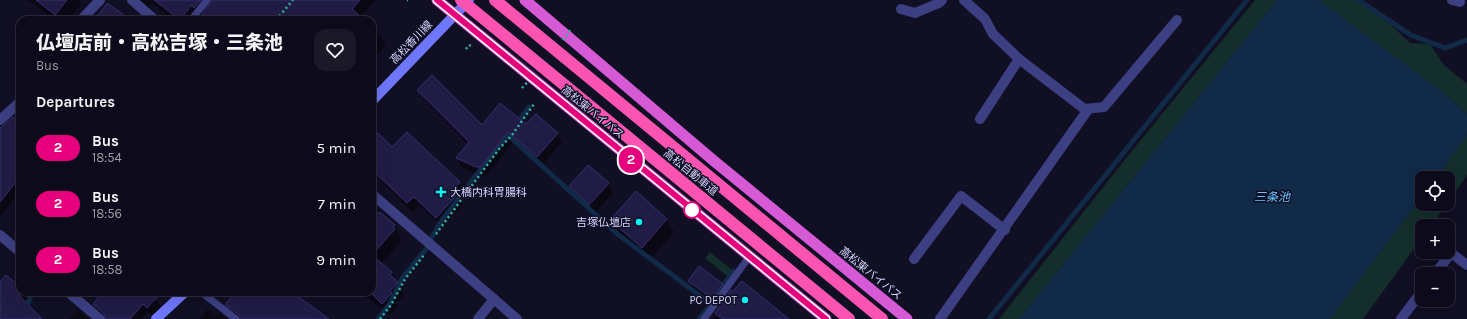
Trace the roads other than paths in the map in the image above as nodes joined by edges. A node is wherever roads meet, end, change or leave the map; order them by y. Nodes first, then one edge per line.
1 (100, 0) edge
2 (132, 0) edge
3 (207, 0) edge
4 (437, 0) edge
5 (461, 0) edge
6 (469, 0) edge
7 (495, 0) edge
8 (525, 0) edge
9 (942, 0) edge
10 (964, 0) edge
11 (901, 9) dead end
12 (455, 15) junction
13 (86, 16) edge
14 (150, 16) edge
15 (194, 16) edge
16 (1177, 20) dead end
17 (1019, 58) junction
18 (376, 97) edge
19 (16, 106) edge
20 (1085, 109) junction
21 (980, 119) dead end
22 (0, 120) edge
23 (376, 197) edge
24 (1005, 230) junction
25 (0, 235) edge
26 (16, 249) edge
27 (749, 257) junction
28 (914, 259) dead end
29 (1467, 265) edge
30 (1440, 267) edge
31 (73, 296) edge
32 (181, 296) edge
33 (207, 296) edge
34 (494, 299) junction
35 (1415, 300) edge
36 (100, 319) edge
37 (156, 319) edge
38 (236, 319) edge
39 (478, 319) edge
40 (517, 319) edge
41 (704, 319) edge
42 (826, 319) edge
43 (849, 319) edge
44 (882, 319) edge
45 (907, 319) edge
46 (940, 319) edge
47 (1401, 319) edge

1 - 13 street
2 - 14 street
3 - 15 lane
4 - 12 highway, 高松東バイパス
5 - 43 highway, 高松自動車道, bridge
6 - 12 main road, 高松香川線
7 - 44 highway, 高松自動車道, bridge
8 - 45 highway, 高松東バイパス
9 - 11 street
10 - 17 street
12 - 18 main road, 高松香川線
12 - 27 highway, 高松東バイパス
16 - 20 street
17 - 20 street
17 - 21 street
19 - 22 street
20 - 24 street
23 - 34 street
24 - 28 street
24 - 46 street
25 - 26 street
27 - 41 lane
27 - 42 highway, 高松東バイパス
29 - 30 street
31 - 36 street
32 - 37 main road
33 - 38 lane
34 - 39 street
34 - 40 street
35 - 47 street

